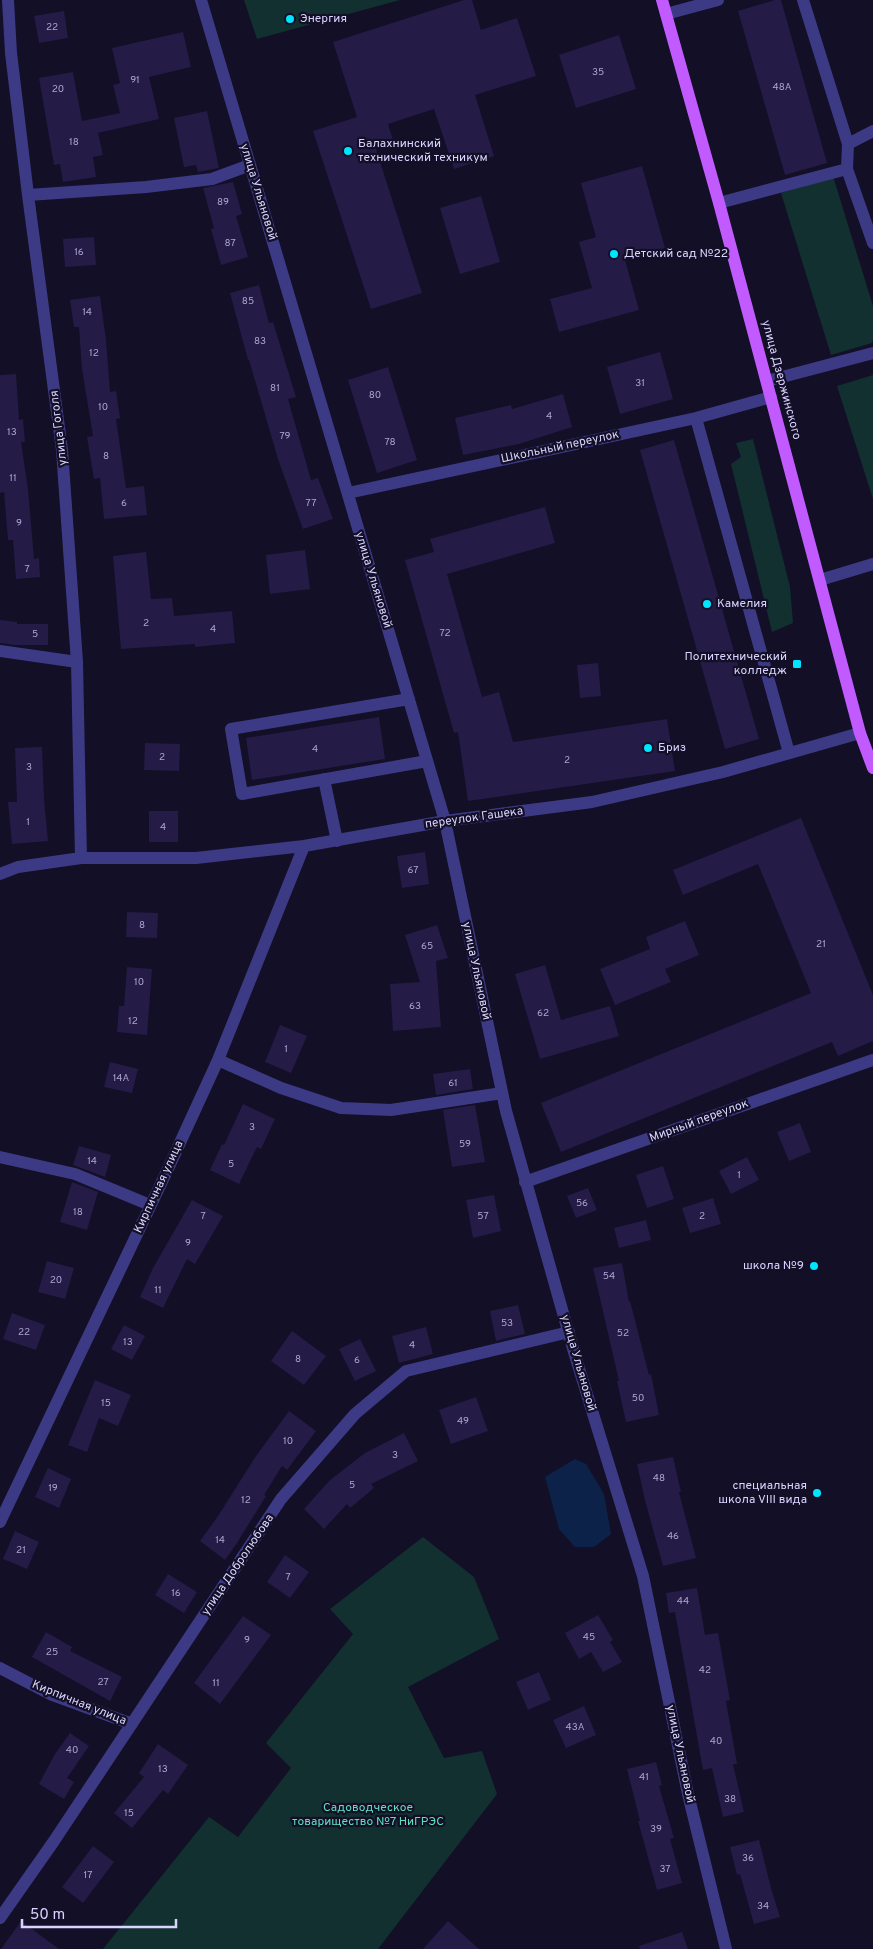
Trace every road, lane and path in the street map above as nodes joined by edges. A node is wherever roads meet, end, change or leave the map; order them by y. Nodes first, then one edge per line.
1 (8, 0) edge
2 (201, 0) edge
3 (662, 0) edge
4 (718, 0) edge
5 (804, 0) edge
6 (666, 14) junction
7 (873, 131) edge
8 (848, 144) junction
9 (250, 165) junction
10 (847, 169) junction
11 (28, 195) junction
12 (719, 203) junction
13 (873, 243) edge
14 (873, 353) edge
15 (767, 381) junction
16 (771, 397) junction
17 (696, 418) junction
18 (348, 493) junction
19 (873, 564) edge
20 (820, 580) junction
21 (0, 651) edge
22 (77, 662) junction
23 (409, 699) junction
24 (860, 733) junction
25 (789, 753) junction
26 (427, 761) junction
27 (873, 768) edge
28 (324, 779) junction
29 (445, 821) junction
30 (337, 841) junction
31 (304, 846) junction
32 (81, 858) junction
33 (0, 874) edge
34 (218, 1060) junction
35 (873, 1060) edge
36 (502, 1094) junction
37 (0, 1157) edge
38 (525, 1182) junction
39 (150, 1206) junction
40 (568, 1332) junction
41 (0, 1522) edge
42 (0, 1668) edge
43 (132, 1724) junction
44 (0, 1918) edge
45 (726, 1949) edge

1 - 11 street, улица Гоголя
2 - 9 street, улица Ульяновой
3 - 6 main road, улица Дзержинского
4 - 6 street
5 - 8 street
6 - 12 main road, улица Дзержинского
7 - 8 street
8 - 10 street
9 - 11 street
9 - 18 street, улица Ульяновой
10 - 12 street
10 - 13 street
11 - 22 street, улица Гоголя
12 - 15 main road, улица Дзержинского
14 - 15 street
15 - 16 main road, улица Дзержинского
16 - 17 street, Школьный переулок
16 - 20 main road, улица Дзержинского
17 - 18 street, Школьный переулок
17 - 25 street
18 - 23 street, улица Ульяновой
19 - 20 street
20 - 24 main road, улица Дзержинского
21 - 22 street
22 - 32 street, улица Гоголя
23 - 26 street, улица Ульяновой
23 - 28 street
24 - 25 street, переулок Гашека
24 - 27 main road, улица Дзержинского
25 - 29 street, переулок Гашека
26 - 28 street
26 - 29 street, улица Ульяновой
28 - 30 street
29 - 30 street, переулок Гашека
29 - 36 street, улица Ульяновой
30 - 31 street, переулок Гашека
31 - 32 street, переулок Гашека
31 - 34 street, Кирпичная улица
32 - 33 street, переулок Гашека
34 - 36 street
34 - 39 street, Кирпичная улица
35 - 38 street, Мирный переулок
36 - 38 street, улица Ульяновой
37 - 39 street
38 - 40 street, улица Ульяновой
39 - 41 street, Кирпичная улица
40 - 43 street, улица Добролюбова
40 - 45 street, улица Ульяновой
42 - 43 street, Кирпичная улица
43 - 44 street, улица Добролюбова

